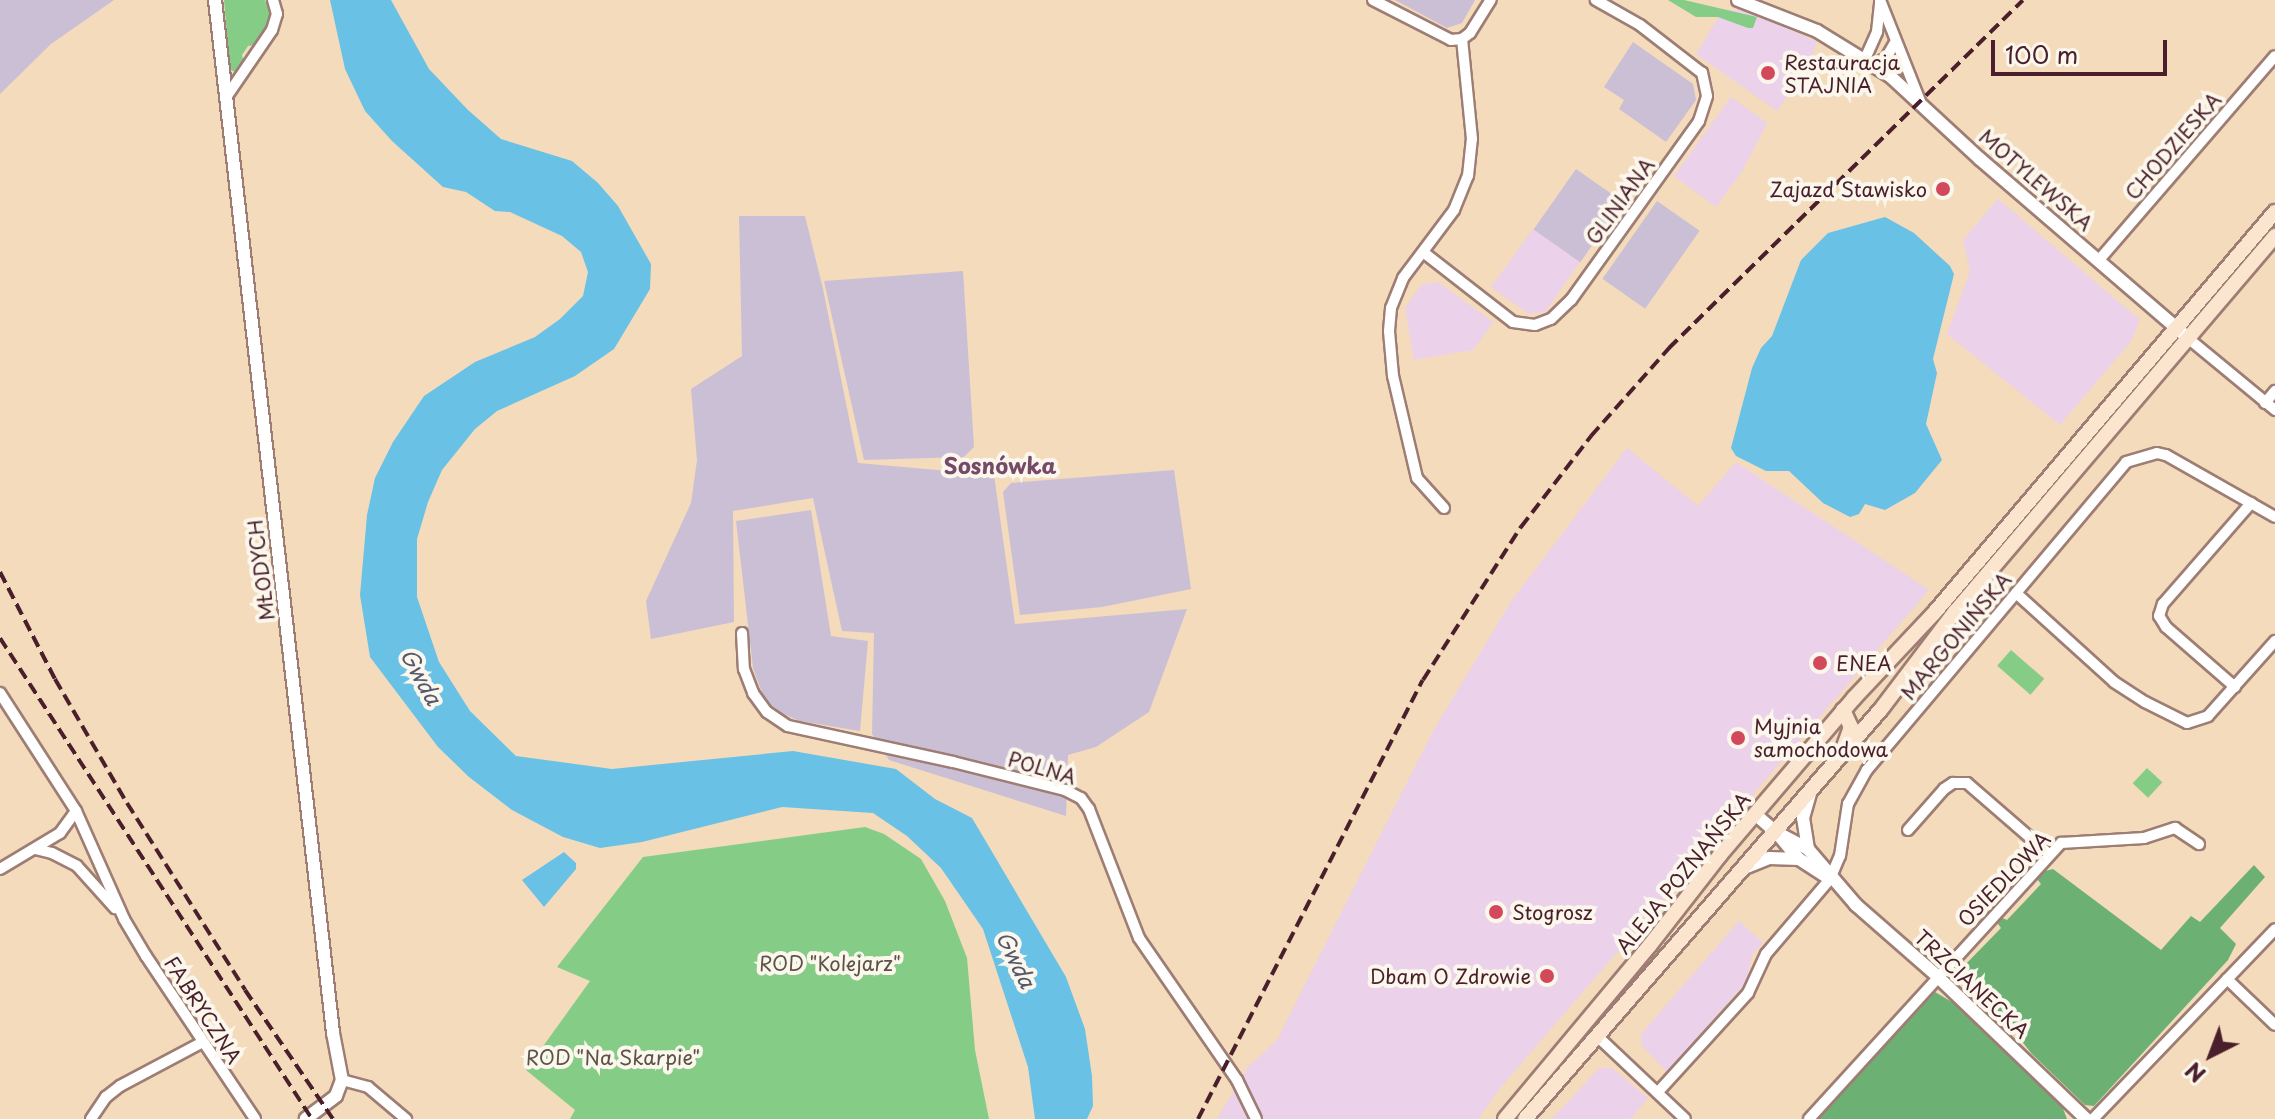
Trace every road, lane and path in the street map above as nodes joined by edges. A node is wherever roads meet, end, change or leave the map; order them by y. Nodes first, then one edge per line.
1 (215, 0) edge
2 (273, 0) edge
3 (1373, 0) edge
4 (1491, 0) edge
5 (1596, 0) edge
6 (1738, 0) edge
7 (1880, 0) edge
8 (1462, 39) junction
9 (1894, 44) junction
10 (2275, 56) edge
11 (1870, 62) junction
12 (227, 96) junction
13 (1920, 101) junction
14 (2275, 212) edge
15 (2275, 236) edge
16 (1423, 252) junction
17 (2099, 260) junction
18 (2177, 328) junction
19 (2189, 339) junction
20 (2275, 391) edge
21 (2265, 403) junction
22 (2275, 410) edge
23 (2251, 503) junction
24 (1444, 508) dead end
25 (2275, 517) edge
26 (2016, 593) junction
27 (742, 633) dead end
28 (2275, 641) edge
29 (2235, 687) junction
30 (0, 693) edge
31 (1843, 710) junction
32 (1841, 756) junction
33 (1810, 792) junction
34 (76, 811) junction
35 (1755, 814) junction
36 (1908, 830) dead end
37 (1776, 832) junction
38 (2199, 844) dead end
39 (35, 849) junction
40 (1803, 854) junction
41 (2049, 854) junction
42 (1747, 867) junction
43 (0, 869) edge
44 (1830, 879) junction
45 (124, 919) junction
46 (2275, 929) edge
47 (1937, 976) junction
48 (2227, 979) junction
49 (2275, 1025) edge
50 (1596, 1035) junction
51 (201, 1043) junction
52 (342, 1080) junction
53 (1658, 1092) junction
54 (91, 1119) edge
55 (255, 1119) edge
56 (306, 1119) edge
57 (406, 1119) edge
58 (1256, 1119) edge
59 (1505, 1119) edge
60 (1525, 1119) edge
61 (1685, 1119) edge
62 (1809, 1119) edge
63 (2086, 1119) edge
64 (2093, 1119) edge

1 - 12 street, MŁODYCH
2 - 12 street
3 - 8 street
4 - 8 street
5 - 16 street, GLINIANA
6 - 11 street
7 - 9 street, MOTYLEWSKA
7 - 11 street, MOTYLEWSKA
8 - 16 street
9 - 11 street
9 - 13 street, MOTYLEWSKA
10 - 17 street, CHODZIESKA
11 - 13 street
12 - 52 street, MŁODYCH
13 - 17 street, MOTYLEWSKA
14 - 18 main road, ALEJA POZNAŃSKA
15 - 19 main road, ALEJA POZNAŃSKA
16 - 24 street
17 - 18 street, MOTYLEWSKA
18 - 19 street
18 - 31 main road, ALEJA POZNAŃSKA
19 - 21 street
19 - 32 main road, ALEJA POZNAŃSKA
20 - 21 street
21 - 22 street
23 - 25 street, MARGONIŃSKA
23 - 26 street, MARGONIŃSKA
23 - 29 street
26 - 29 street
26 - 44 street, MARGONIŃSKA
27 - 58 street, POLNA
28 - 29 street
30 - 34 street, FABRYCZNA
31 - 32 main road
31 - 35 main road, ALEJA POZNAŃSKA
32 - 33 main road, ALEJA POZNAŃSKA
33 - 37 main road, ALEJA POZNAŃSKA
33 - 40 street
34 - 39 street
34 - 45 street, FABRYCZNA
35 - 37 street, TRZCIANECKA
35 - 59 main road, ALEJA POZNAŃSKA
36 - 41 street
37 - 40 street, TRZCIANECKA
37 - 42 main road, ALEJA POZNAŃSKA
38 - 41 street, OSIEDLOWA
39 - 43 street
39 - 45 street, FABRYCZNA
40 - 42 street
40 - 44 street, TRZCIANECKA
41 - 47 street, OSIEDLOWA
42 - 50 main road, ALEJA POZNAŃSKA
44 - 47 street, TRZCIANECKA
44 - 53 street, MARGONIŃSKA
45 - 51 street, FABRYCZNA
46 - 48 street
47 - 62 street, OSIEDLOWA
47 - 63 street, TRZCIANECKA
48 - 49 street
48 - 64 street
50 - 53 street
50 - 60 main road, ALEJA POZNAŃSKA
51 - 54 street
51 - 55 street, FABRYCZNA
52 - 56 street
52 - 57 street
53 - 61 street

